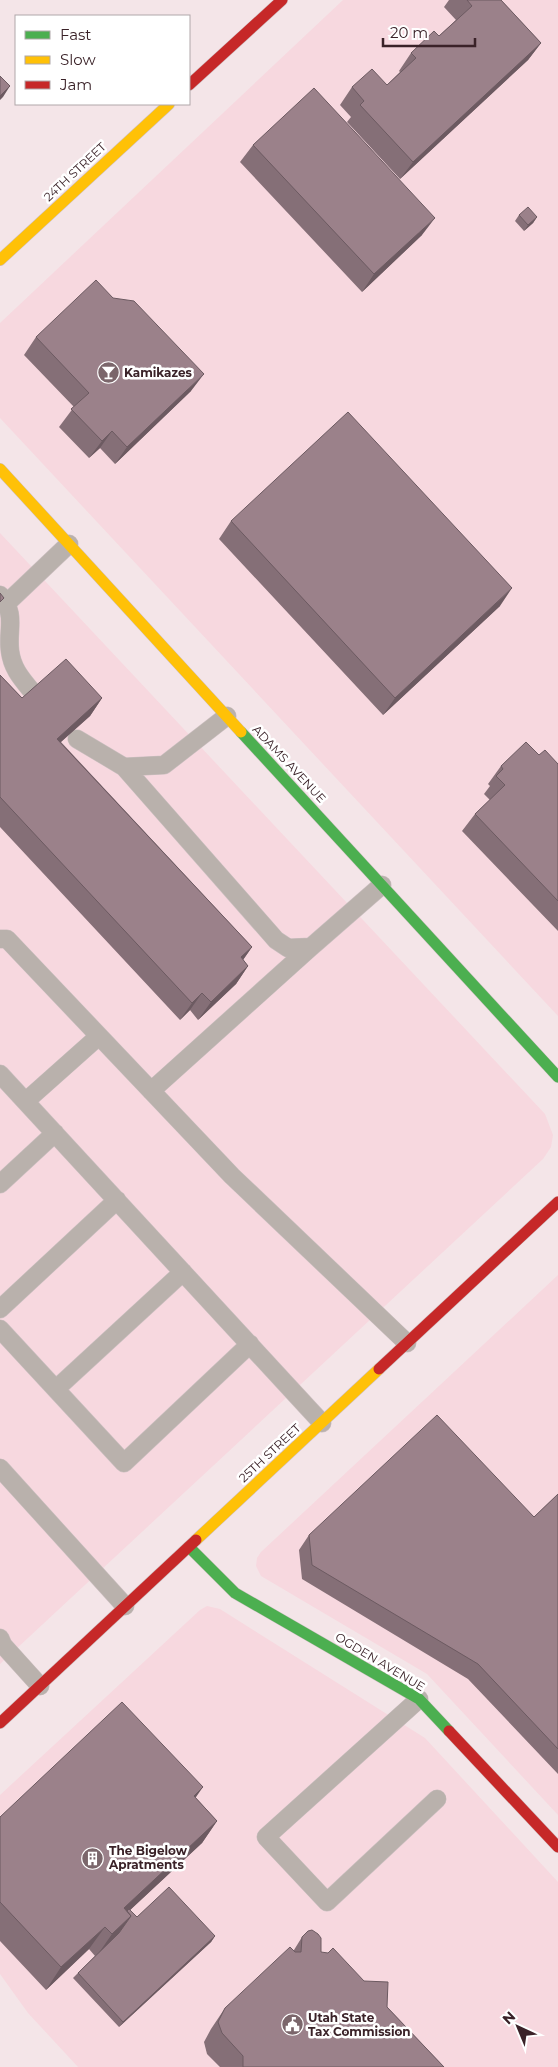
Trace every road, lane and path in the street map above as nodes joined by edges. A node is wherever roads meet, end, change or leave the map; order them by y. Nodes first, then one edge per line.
1 (282, 0) edge
2 (190, 84) edge
3 (168, 105) edge
4 (0, 260) edge
5 (0, 469) edge
6 (69, 544) junction
7 (3, 599) edge
8 (30, 689) edge
9 (227, 716) junction
10 (77, 739) edge
11 (124, 767) junction
12 (382, 885) junction
13 (0, 939) edge
14 (311, 947) junction
15 (99, 1036) junction
16 (0, 1074) edge
17 (558, 1077) edge
18 (151, 1091) junction
19 (26, 1101) junction
20 (55, 1133) junction
21 (0, 1184) edge
22 (117, 1200) junction
23 (558, 1202) edge
24 (183, 1272) junction
25 (0, 1310) edge
26 (0, 1329) edge
27 (407, 1343) junction
28 (250, 1344) junction
29 (56, 1389) junction
30 (322, 1423) junction
31 (0, 1468) edge
32 (189, 1547) junction
33 (125, 1606) junction
34 (0, 1638) edge
35 (40, 1686) junction
36 (419, 1699) junction
37 (0, 1723) edge
38 (437, 1799) dead end
39 (558, 1847) edge

1 - 2 street
3 - 4 street, 24TH STREET
5 - 6 street, ADAMS AVENUE
6 - 7 lane
6 - 9 street, ADAMS AVENUE
7 - 8 lane
9 - 11 lane
9 - 12 street, ADAMS AVENUE
10 - 11 lane
11 - 14 lane
12 - 14 lane
12 - 17 street, ADAMS AVENUE
13 - 15 lane
14 - 18 lane
15 - 18 lane
15 - 19 lane
16 - 19 lane
18 - 27 lane
19 - 20 lane
20 - 21 lane
20 - 22 lane
22 - 24 lane
22 - 25 lane
23 - 27 street, 25TH STREET
24 - 28 lane
24 - 29 lane
26 - 29 lane
27 - 30 street, 25TH STREET
28 - 29 lane
28 - 30 lane
30 - 32 street, 25TH STREET
31 - 33 lane
32 - 33 street, 25TH STREET
32 - 36 street, OGDEN AVENUE
33 - 35 street, 25TH STREET
34 - 35 lane
35 - 37 street, 25TH STREET
36 - 38 lane
36 - 39 street, OGDEN AVENUE

